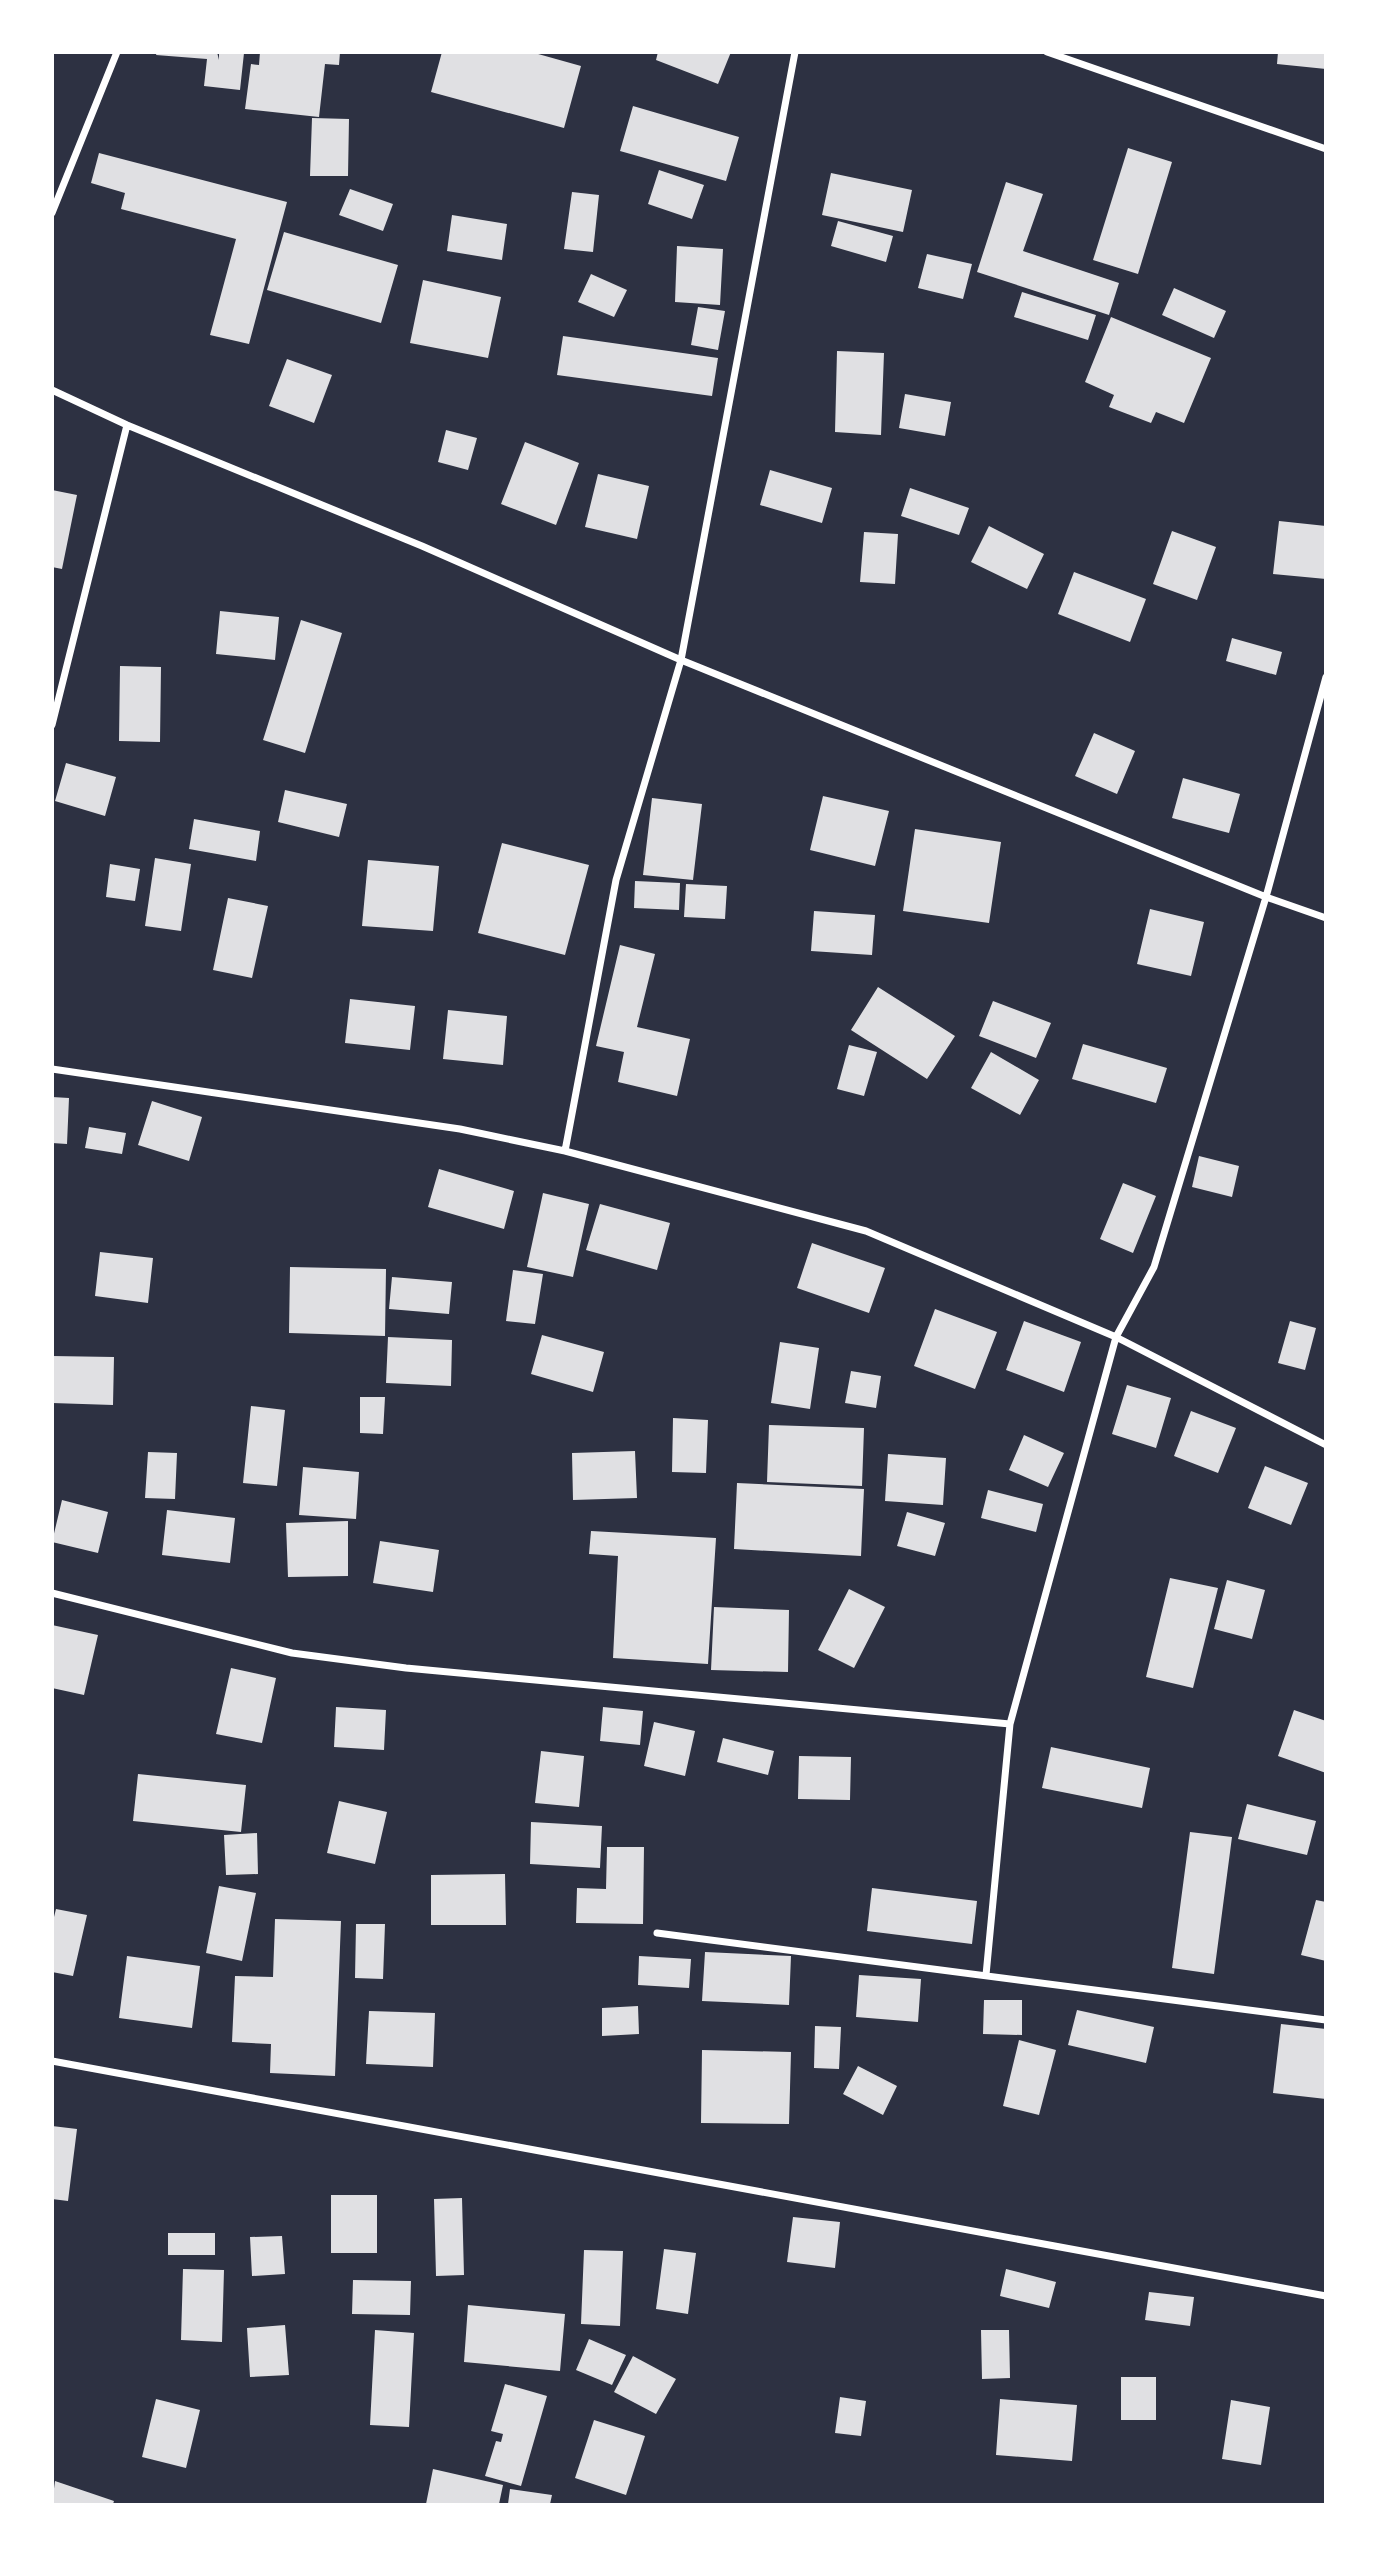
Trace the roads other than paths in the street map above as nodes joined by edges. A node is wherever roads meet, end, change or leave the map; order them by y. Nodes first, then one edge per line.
1 (117, 52) edge
2 (795, 52) edge
3 (1048, 52) edge
4 (1325, 149) edge
5 (52, 213) edge
6 (52, 390) edge
7 (127, 425) junction
8 (681, 660) junction
9 (1325, 677) edge
10 (52, 725) edge
11 (1266, 897) junction
12 (1325, 918) edge
13 (52, 1069) edge
14 (565, 1151) junction
15 (1116, 1337) junction
16 (1325, 1445) edge
17 (52, 1593) edge
18 (1010, 1724) junction
19 (657, 1933) dead end
20 (986, 1975) junction
21 (1325, 2020) edge
22 (52, 2061) edge
23 (1325, 2296) edge

1 - 5 street
2 - 8 street
3 - 4 street
6 - 7 street
7 - 8 street
7 - 10 street
8 - 11 street
8 - 14 street
9 - 11 street
11 - 12 street
11 - 15 street
13 - 14 street
14 - 15 street
15 - 16 street
15 - 18 street
17 - 18 street
18 - 20 street
19 - 20 street
20 - 21 street
22 - 23 street

